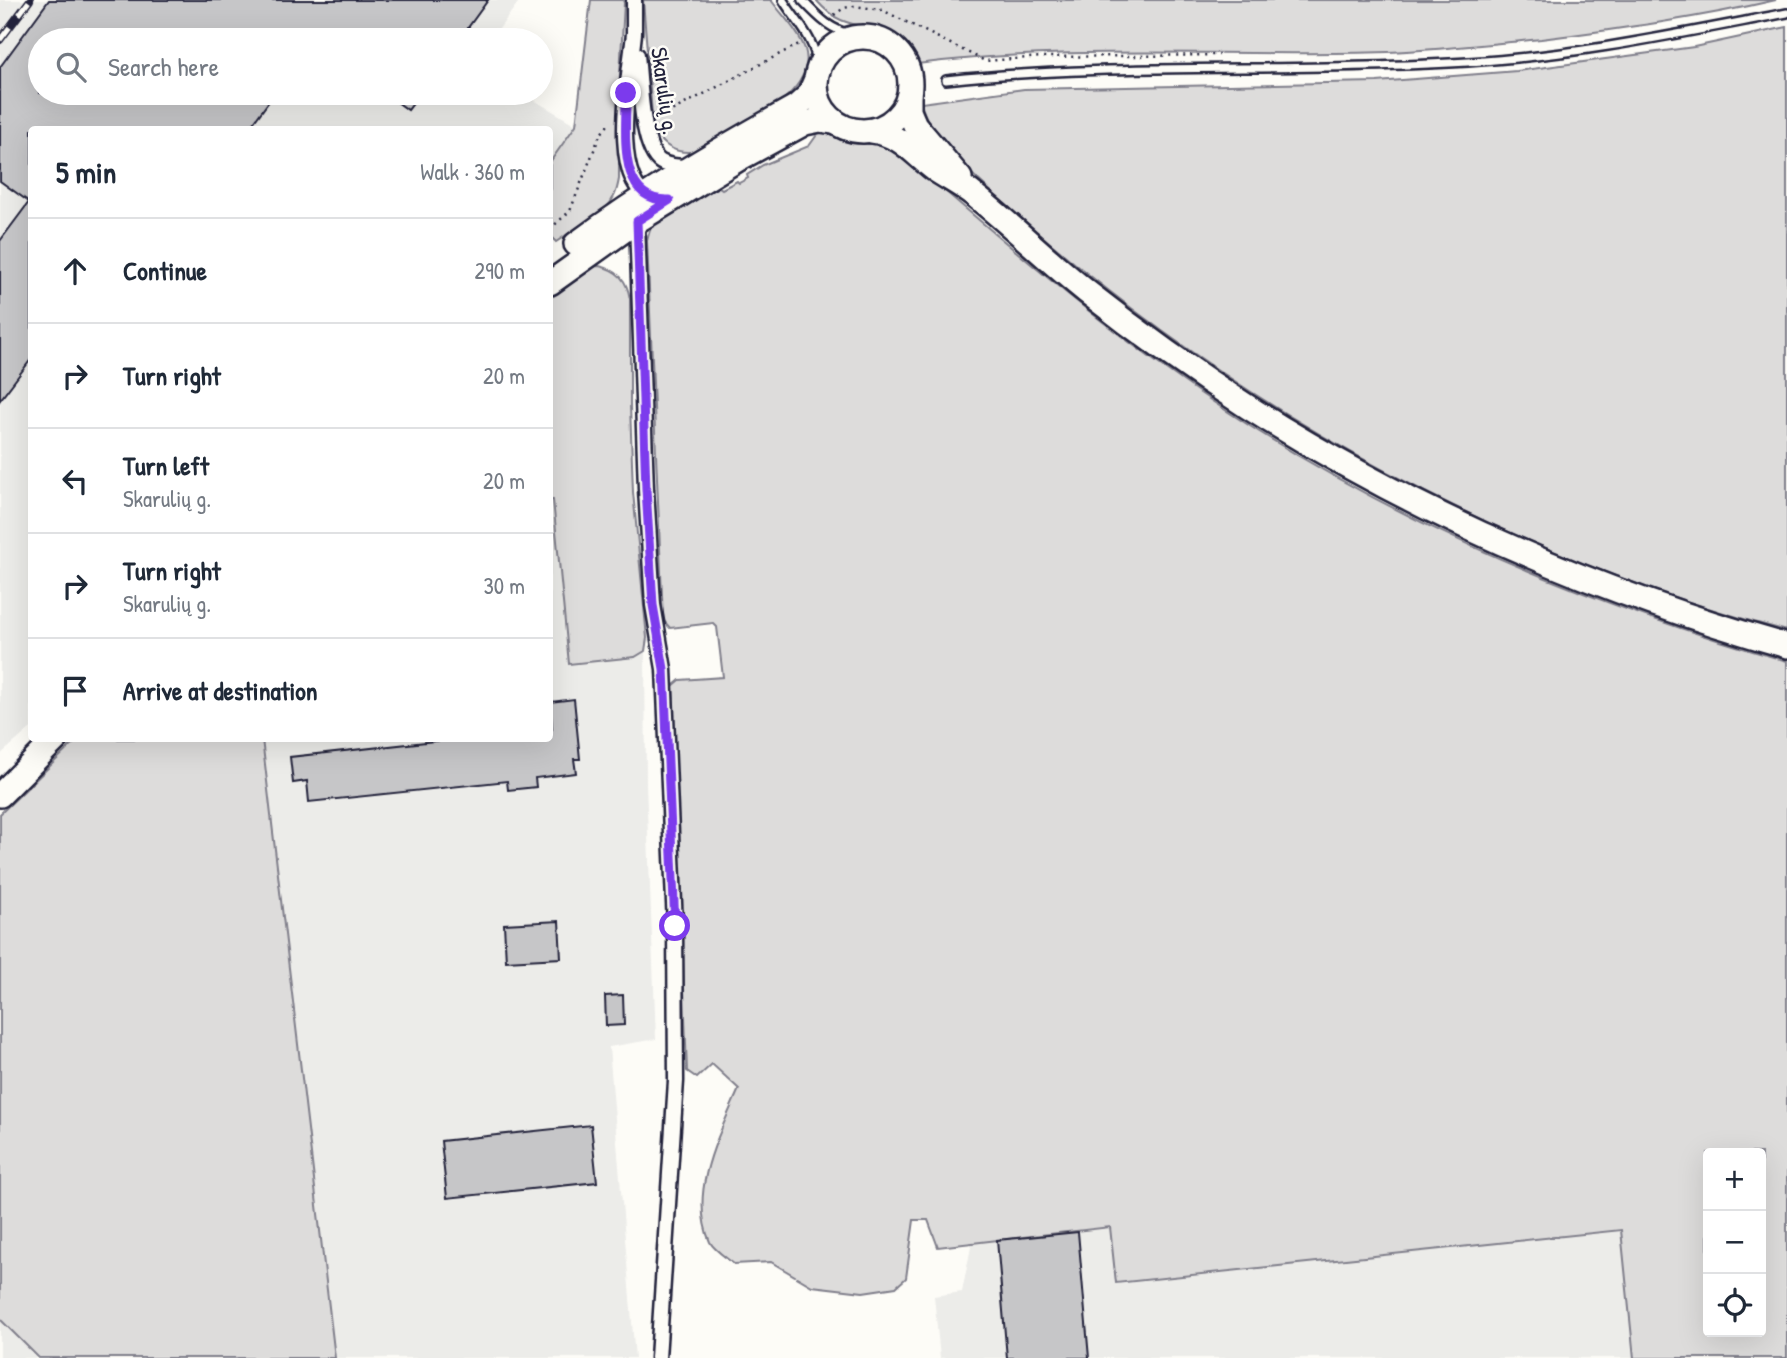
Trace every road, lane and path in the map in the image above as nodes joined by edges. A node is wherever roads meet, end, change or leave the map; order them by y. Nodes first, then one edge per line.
1 (634, 0) edge
2 (783, 0) edge
3 (802, 0) edge
4 (1787, 13) edge
5 (825, 23) junction
6 (634, 33) junction
7 (856, 36) junction
8 (809, 37) junction
9 (1226, 55) dead end
10 (817, 73) junction
11 (946, 80) dead end
12 (909, 96) junction
13 (644, 119) junction
14 (626, 121) junction
15 (834, 122) junction
16 (872, 131) junction
17 (690, 166) junction
18 (973, 194) junction
19 (644, 195) junction
20 (670, 200) junction
21 (637, 221) junction
22 (553, 226) edge
23 (553, 262) edge
24 (553, 281) edge
25 (1787, 646) edge
26 (53, 742) edge
27 (0, 795) edge
28 (658, 1358) edge

1 - 6 street, Skarulių g.
2 - 8 lane
3 - 5 lane
4 - 11 lane
5 - 7 lane
5 - 9 path
6 - 13 street, Skarulių g.
6 - 14 street, Skarulių g.
7 - 10 main road
7 - 12 main road
8 - 10 lane
8 - 13 path
10 - 15 main road
10 - 17 main road
12 - 16 main road
12 - 18 main road
13 - 17 street, Skarulių g.
14 - 19 street, Skarulių g.
14 - 22 path
15 - 16 main road
15 - 20 main road
16 - 18 main road
17 - 19 main road
18 - 25 main road
19 - 20 street
19 - 23 main road
20 - 21 main road
21 - 24 main road
21 - 28 street
26 - 27 main road

